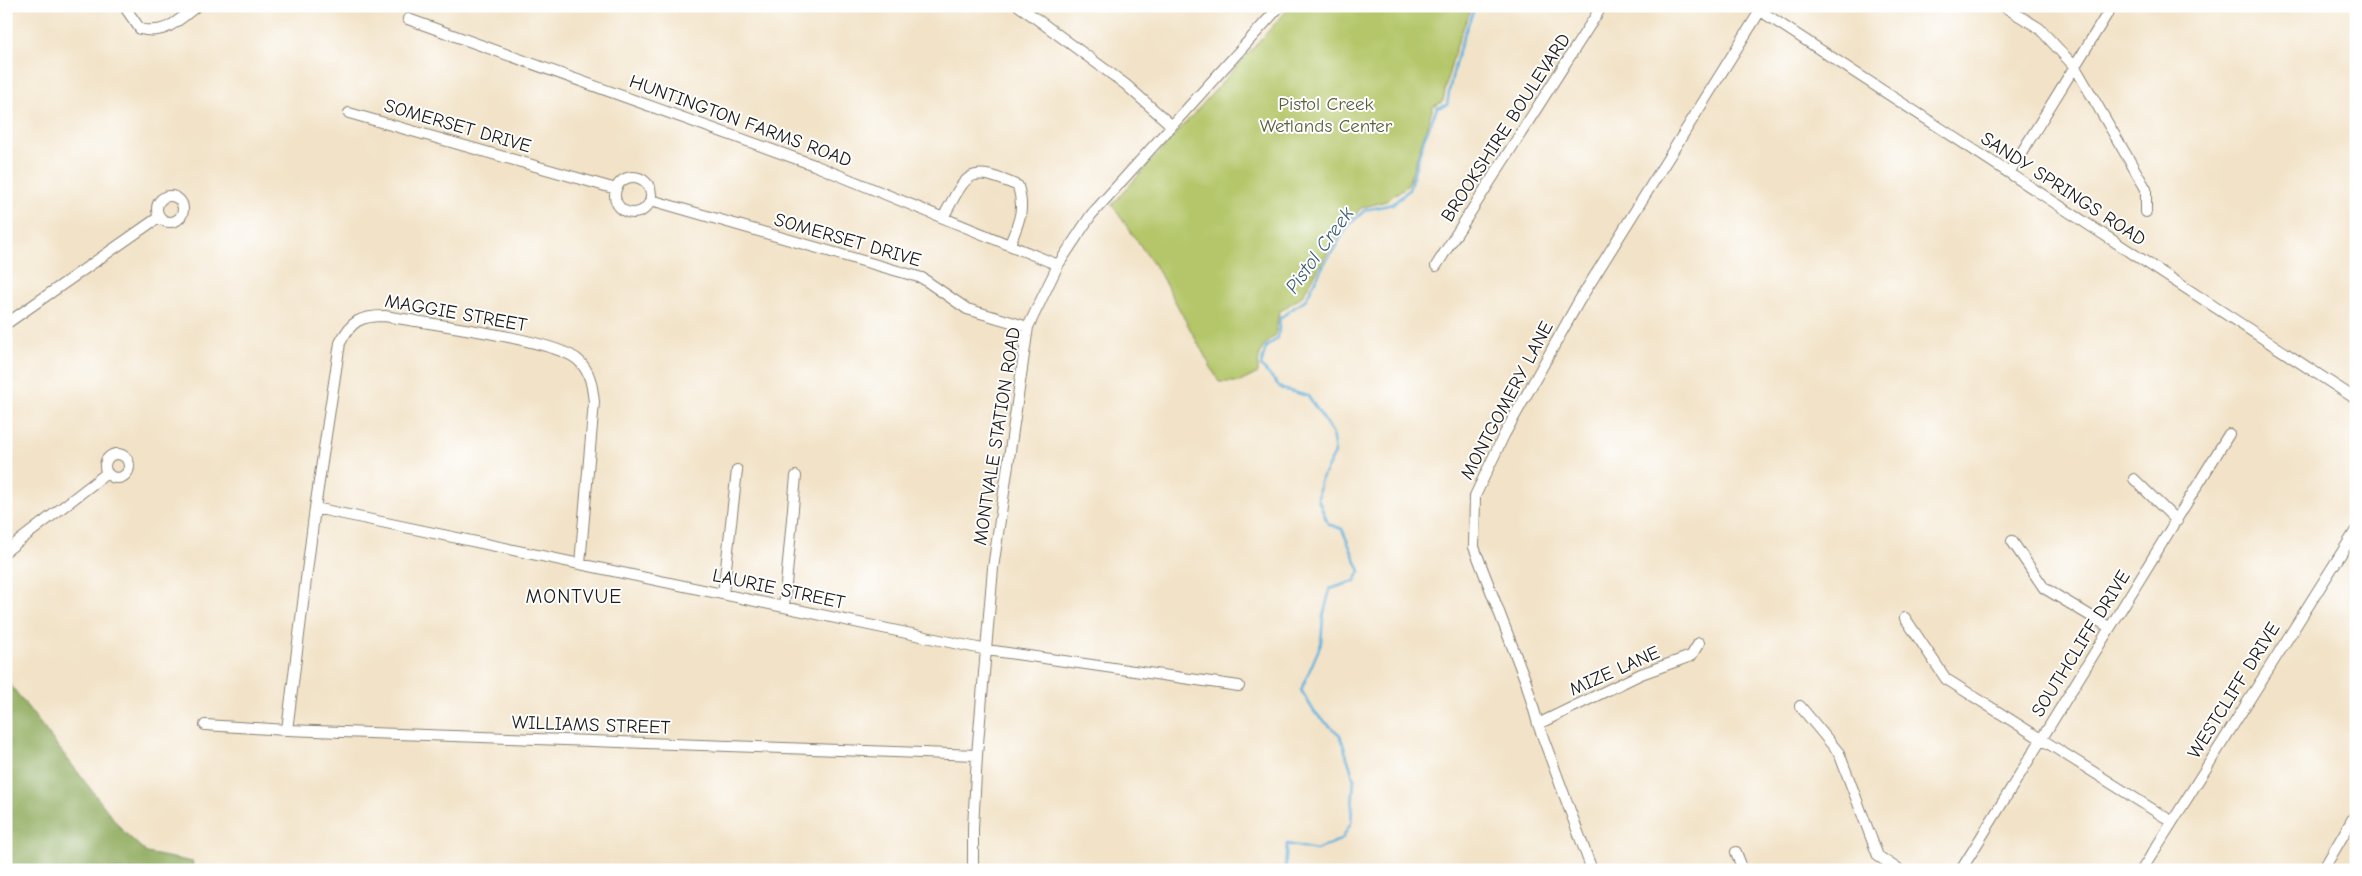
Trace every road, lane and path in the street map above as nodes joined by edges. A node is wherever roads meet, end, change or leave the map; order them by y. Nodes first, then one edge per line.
1 (124, 6) edge
2 (197, 6) edge
3 (1019, 6) edge
4 (1280, 6) edge
5 (1602, 6) edge
6 (2003, 6) edge
7 (2112, 6) edge
8 (1757, 8) edge
9 (408, 19) dead end
10 (2075, 67) junction
11 (349, 113) dead end
12 (1171, 125) junction
13 (2009, 172) junction
14 (616, 189) junction
15 (651, 200) junction
16 (2146, 212) dead end
17 (944, 216) junction
18 (158, 217) dead end
19 (1010, 244) junction
20 (1058, 265) junction
21 (1436, 266) dead end
22 (6, 324) edge
23 (1028, 327) junction
24 (2356, 399) edge
25 (2228, 434) dead end
26 (737, 470) dead end
27 (107, 473) dead end
28 (796, 476) dead end
29 (2134, 479) dead end
30 (315, 508) junction
31 (2177, 521) junction
32 (2356, 530) edge
33 (2012, 541) dead end
34 (6, 551) edge
35 (580, 564) junction
36 (723, 594) junction
37 (784, 606) junction
38 (1905, 618) dead end
39 (2109, 627) junction
40 (1699, 643) dead end
41 (987, 650) junction
42 (1238, 686) dead end
43 (1800, 706) dead end
44 (1538, 724) junction
45 (205, 725) dead end
46 (287, 730) junction
47 (2042, 738) junction
48 (977, 755) junction
49 (2356, 813) edge
50 (2171, 821) junction
51 (1736, 852) dead end
52 (973, 870) edge
53 (1592, 870) edge
54 (1742, 870) edge
55 (1899, 870) edge
56 (1961, 870) edge
57 (2142, 870) edge
58 (2323, 870) edge

1 - 2 street
3 - 12 street
4 - 12 street, MONTVALE STATION ROAD
5 - 21 street, BROOKSHIRE BOULEVARD
6 - 10 street
7 - 10 street
8 - 13 street, SANDY SPRINGS ROAD
8 - 44 street, MONTGOMERY LANE
9 - 17 street, HUNTINGTON FARMS ROAD
10 - 13 street
10 - 16 street
11 - 14 street, SOMERSET DRIVE
12 - 20 street, MONTVALE STATION ROAD
13 - 24 street, SANDY SPRINGS ROAD
14 - 15 street
14 - 15 street
15 - 23 street, SOMERSET DRIVE
17 - 19 street, HUNTINGTON FARMS ROAD
17 - 19 street
18 - 22 street
19 - 20 street, HUNTINGTON FARMS ROAD
20 - 23 street, MONTVALE STATION ROAD
23 - 41 street, MONTVALE STATION ROAD
25 - 31 street, SOUTHCLIFF DRIVE
26 - 36 street
27 - 34 street
28 - 37 street
29 - 31 street
30 - 35 street, LAURIE STREET
30 - 35 street, MAGGIE STREET
30 - 46 street, MAGGIE STREET
31 - 39 street, SOUTHCLIFF DRIVE
32 - 50 street, WESTCLIFF DRIVE
33 - 39 street
35 - 36 street, LAURIE STREET
36 - 37 street, LAURIE STREET
37 - 41 street, LAURIE STREET
38 - 47 street
39 - 47 street, SOUTHCLIFF DRIVE
40 - 44 street, MIZE LANE
41 - 42 street, LAURIE STREET
41 - 48 street, MONTVALE STATION ROAD
43 - 55 street
44 - 53 street, MONTGOMERY LANE
45 - 46 street, WILLIAMS STREET
46 - 48 street, WILLIAMS STREET
47 - 50 street
47 - 56 street, SOUTHCLIFF DRIVE
48 - 52 street, MONTVALE STATION ROAD
49 - 58 street
50 - 57 street, WESTCLIFF DRIVE
51 - 54 street

